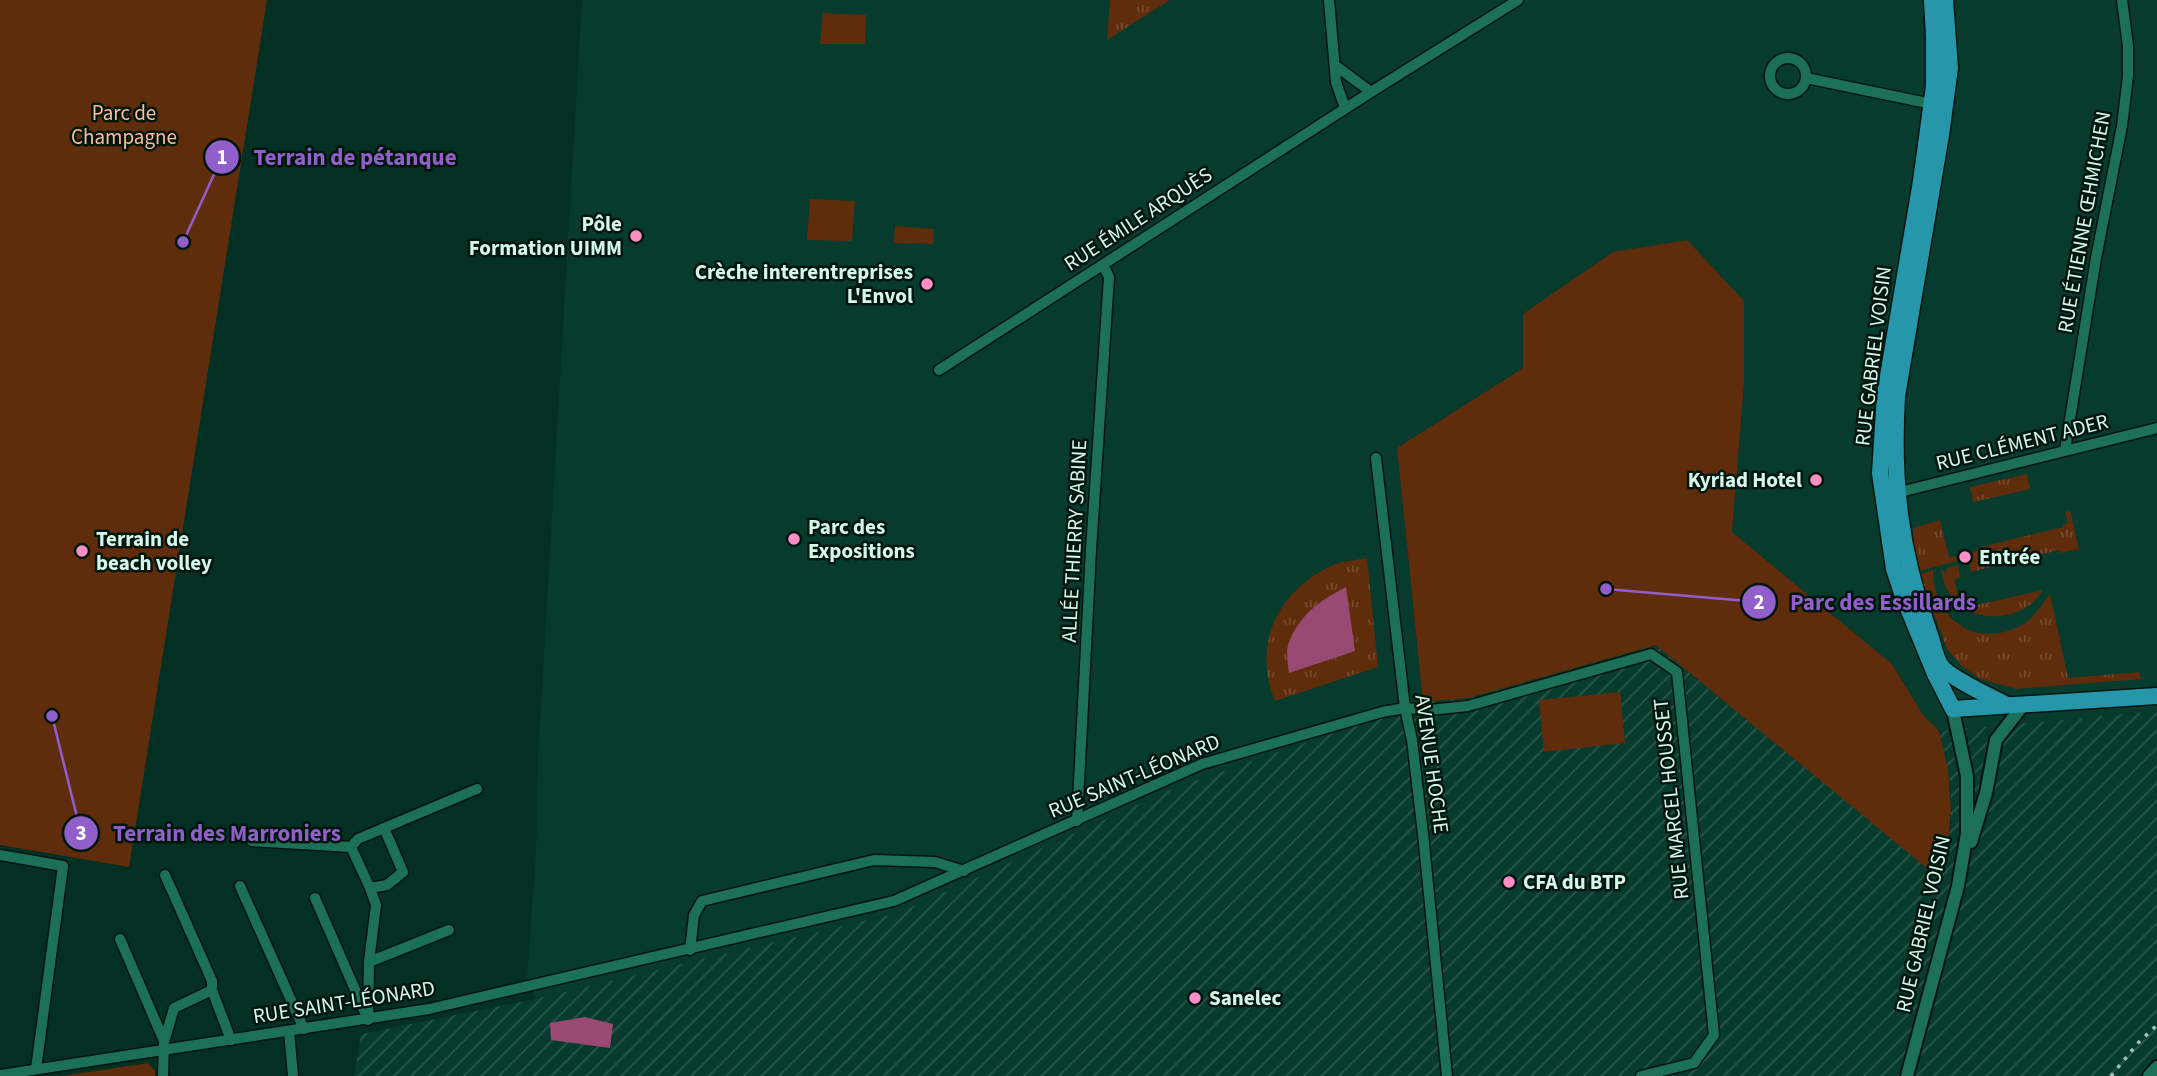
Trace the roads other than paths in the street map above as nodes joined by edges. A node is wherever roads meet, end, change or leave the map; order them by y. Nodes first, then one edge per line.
1 (1329, 0) edge
2 (1518, 0) edge
3 (1932, 0) edge
4 (1945, 0) edge
5 (2122, 0) edge
6 (1336, 66) junction
7 (1806, 78) dead end
8 (1371, 92) junction
9 (1932, 104) junction
10 (1345, 108) junction
11 (1103, 265) junction
12 (939, 370) dead end
13 (2157, 428) edge
14 (2065, 450) junction
15 (1376, 458) dead end
16 (1896, 492) junction
17 (1942, 667) junction
18 (2157, 696) edge
19 (2024, 704) junction
20 (2007, 705) junction
21 (1405, 708) junction
22 (1953, 709) junction
23 (477, 789) dead end
24 (1077, 821) junction
25 (384, 828) junction
26 (252, 841) dead end
27 (351, 847) junction
28 (0, 855) edge
29 (964, 871) junction
30 (165, 875) dead end
31 (240, 886) dead end
32 (1958, 886) junction
33 (370, 888) junction
34 (316, 898) dead end
35 (449, 930) dead end
36 (120, 939) dead end
37 (690, 950) junction
38 (369, 962) junction
39 (212, 990) junction
40 (368, 1020) junction
41 (304, 1029) junction
42 (289, 1031) junction
43 (231, 1040) junction
44 (164, 1046) junction
45 (2157, 1067) edge
46 (36, 1069) junction
47 (0, 1075) edge
48 (163, 1076) edge
49 (293, 1076) edge
50 (1447, 1076) edge
51 (1642, 1076) edge
52 (1907, 1076) edge
53 (2149, 1076) edge

1 - 6 street
2 - 8 street, RUE ÉMILE ARQUÈS
3 - 9 main road, RUE GABRIEL VOISIN
4 - 16 main road
5 - 14 street, RUE ÉTIENNE ŒHMICHEN
6 - 8 street
6 - 10 street
7 - 9 street
8 - 10 street, RUE ÉMILE ARQUÈS
9 - 22 main road, RUE GABRIEL VOISIN
10 - 11 street, RUE ÉMILE ARQUÈS
11 - 12 street, RUE ÉMILE ARQUÈS
11 - 24 street, ALLÉE THIERRY SABINE
13 - 14 street, RUE CLÉMENT ADER
14 - 16 street, RUE CLÉMENT ADER
15 - 21 street, AVENUE HOCHE
16 - 17 main road
17 - 20 main road
17 - 22 street
18 - 19 main road
19 - 20 main road
19 - 32 street
20 - 22 main road
21 - 24 street, RUE SAINT-LÉONARD
21 - 50 street, AVENUE HOCHE
21 - 51 street, RUE MARCEL HOUSSET
22 - 32 street, RUE GABRIEL VOISIN
23 - 25 street
24 - 29 street, RUE SAINT-LÉONARD
25 - 27 street
25 - 33 street
26 - 27 street
27 - 33 street
28 - 46 street
29 - 37 street, RUE SAINT-LÉONARD
29 - 37 street
30 - 39 street
31 - 41 street
32 - 52 street, RUE GABRIEL VOISIN
33 - 38 street
34 - 40 street
35 - 38 street
36 - 44 street
37 - 40 street, RUE SAINT-LÉONARD
38 - 40 street
39 - 43 street
39 - 44 street
40 - 41 street, RUE SAINT-LÉONARD
41 - 42 street, RUE SAINT-LÉONARD
42 - 43 street, RUE SAINT-LÉONARD
42 - 49 street
43 - 44 street, RUE SAINT-LÉONARD
44 - 46 street, RUE SAINT-LÉONARD
44 - 48 street
45 - 53 street
46 - 47 street, RUE SAINT-LÉONARD

